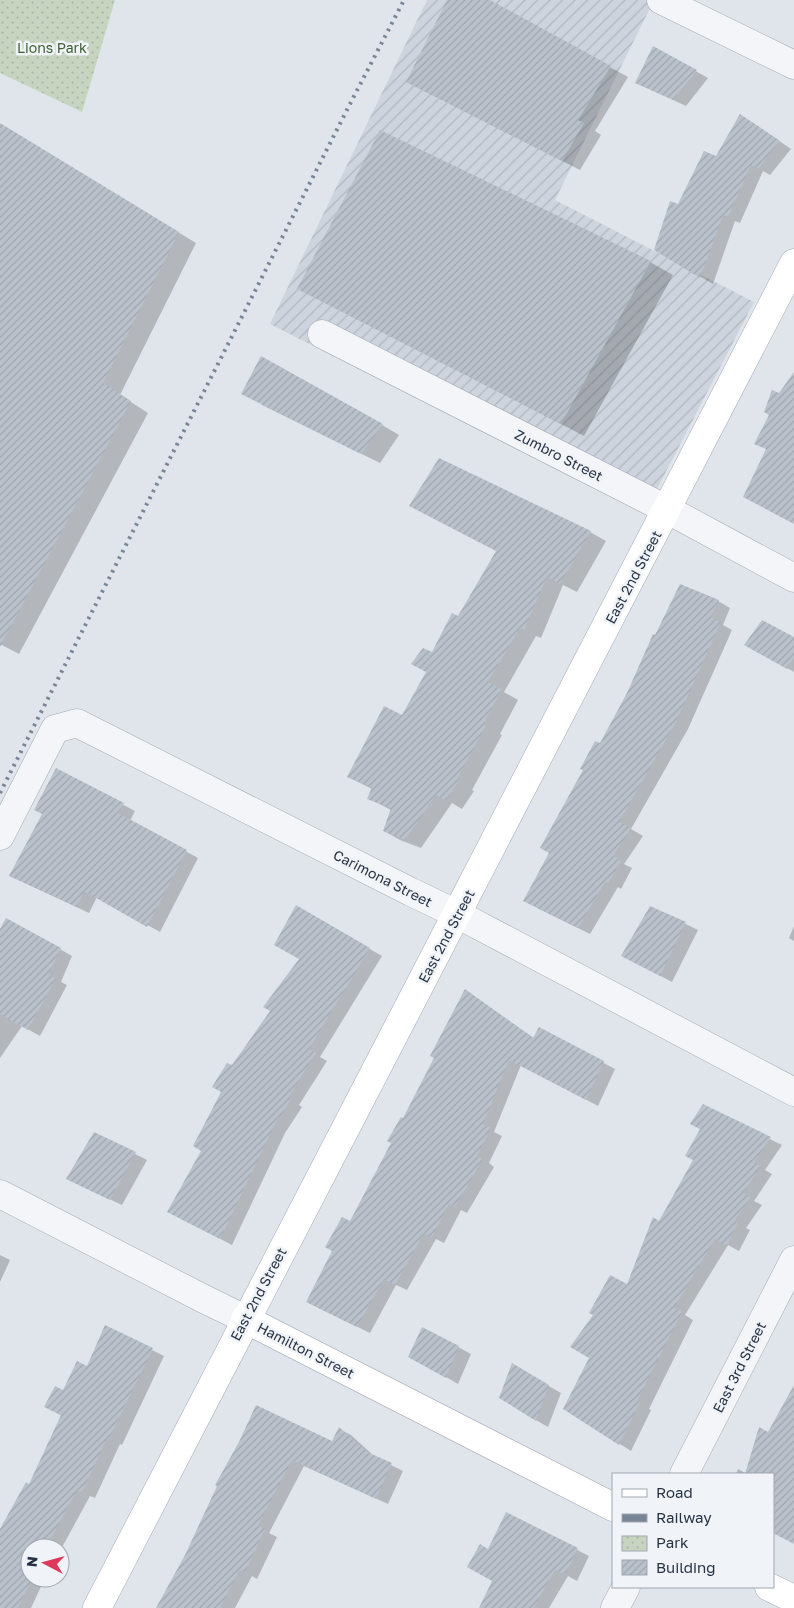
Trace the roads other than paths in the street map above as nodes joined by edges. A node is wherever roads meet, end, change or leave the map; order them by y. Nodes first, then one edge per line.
1 (662, 0) edge
2 (794, 64) edge
3 (794, 263) edge
4 (322, 334) dead end
5 (668, 510) junction
6 (794, 578) edge
7 (0, 836) edge
8 (457, 914) junction
9 (794, 1092) edge
10 (0, 1194) edge
11 (794, 1260) edge
12 (245, 1319) junction
13 (685, 1473) edge
14 (612, 1505) edge
15 (625, 1588) edge
16 (771, 1588) edge
17 (794, 1599) edge
18 (97, 1608) edge
19 (615, 1608) edge

1 - 2 street
3 - 5 street, East 2nd Street
4 - 5 street, Zumbro Street
5 - 6 street, Zumbro Street
5 - 8 street, East 2nd Street
7 - 8 street, Carimona Street
8 - 9 street, Carimona Street
8 - 12 street, East 2nd Street
10 - 12 street, Hamilton Street
11 - 13 street, East 3rd Street
12 - 14 street, Hamilton Street
12 - 18 street, East 2nd Street
15 - 19 street
16 - 17 street

